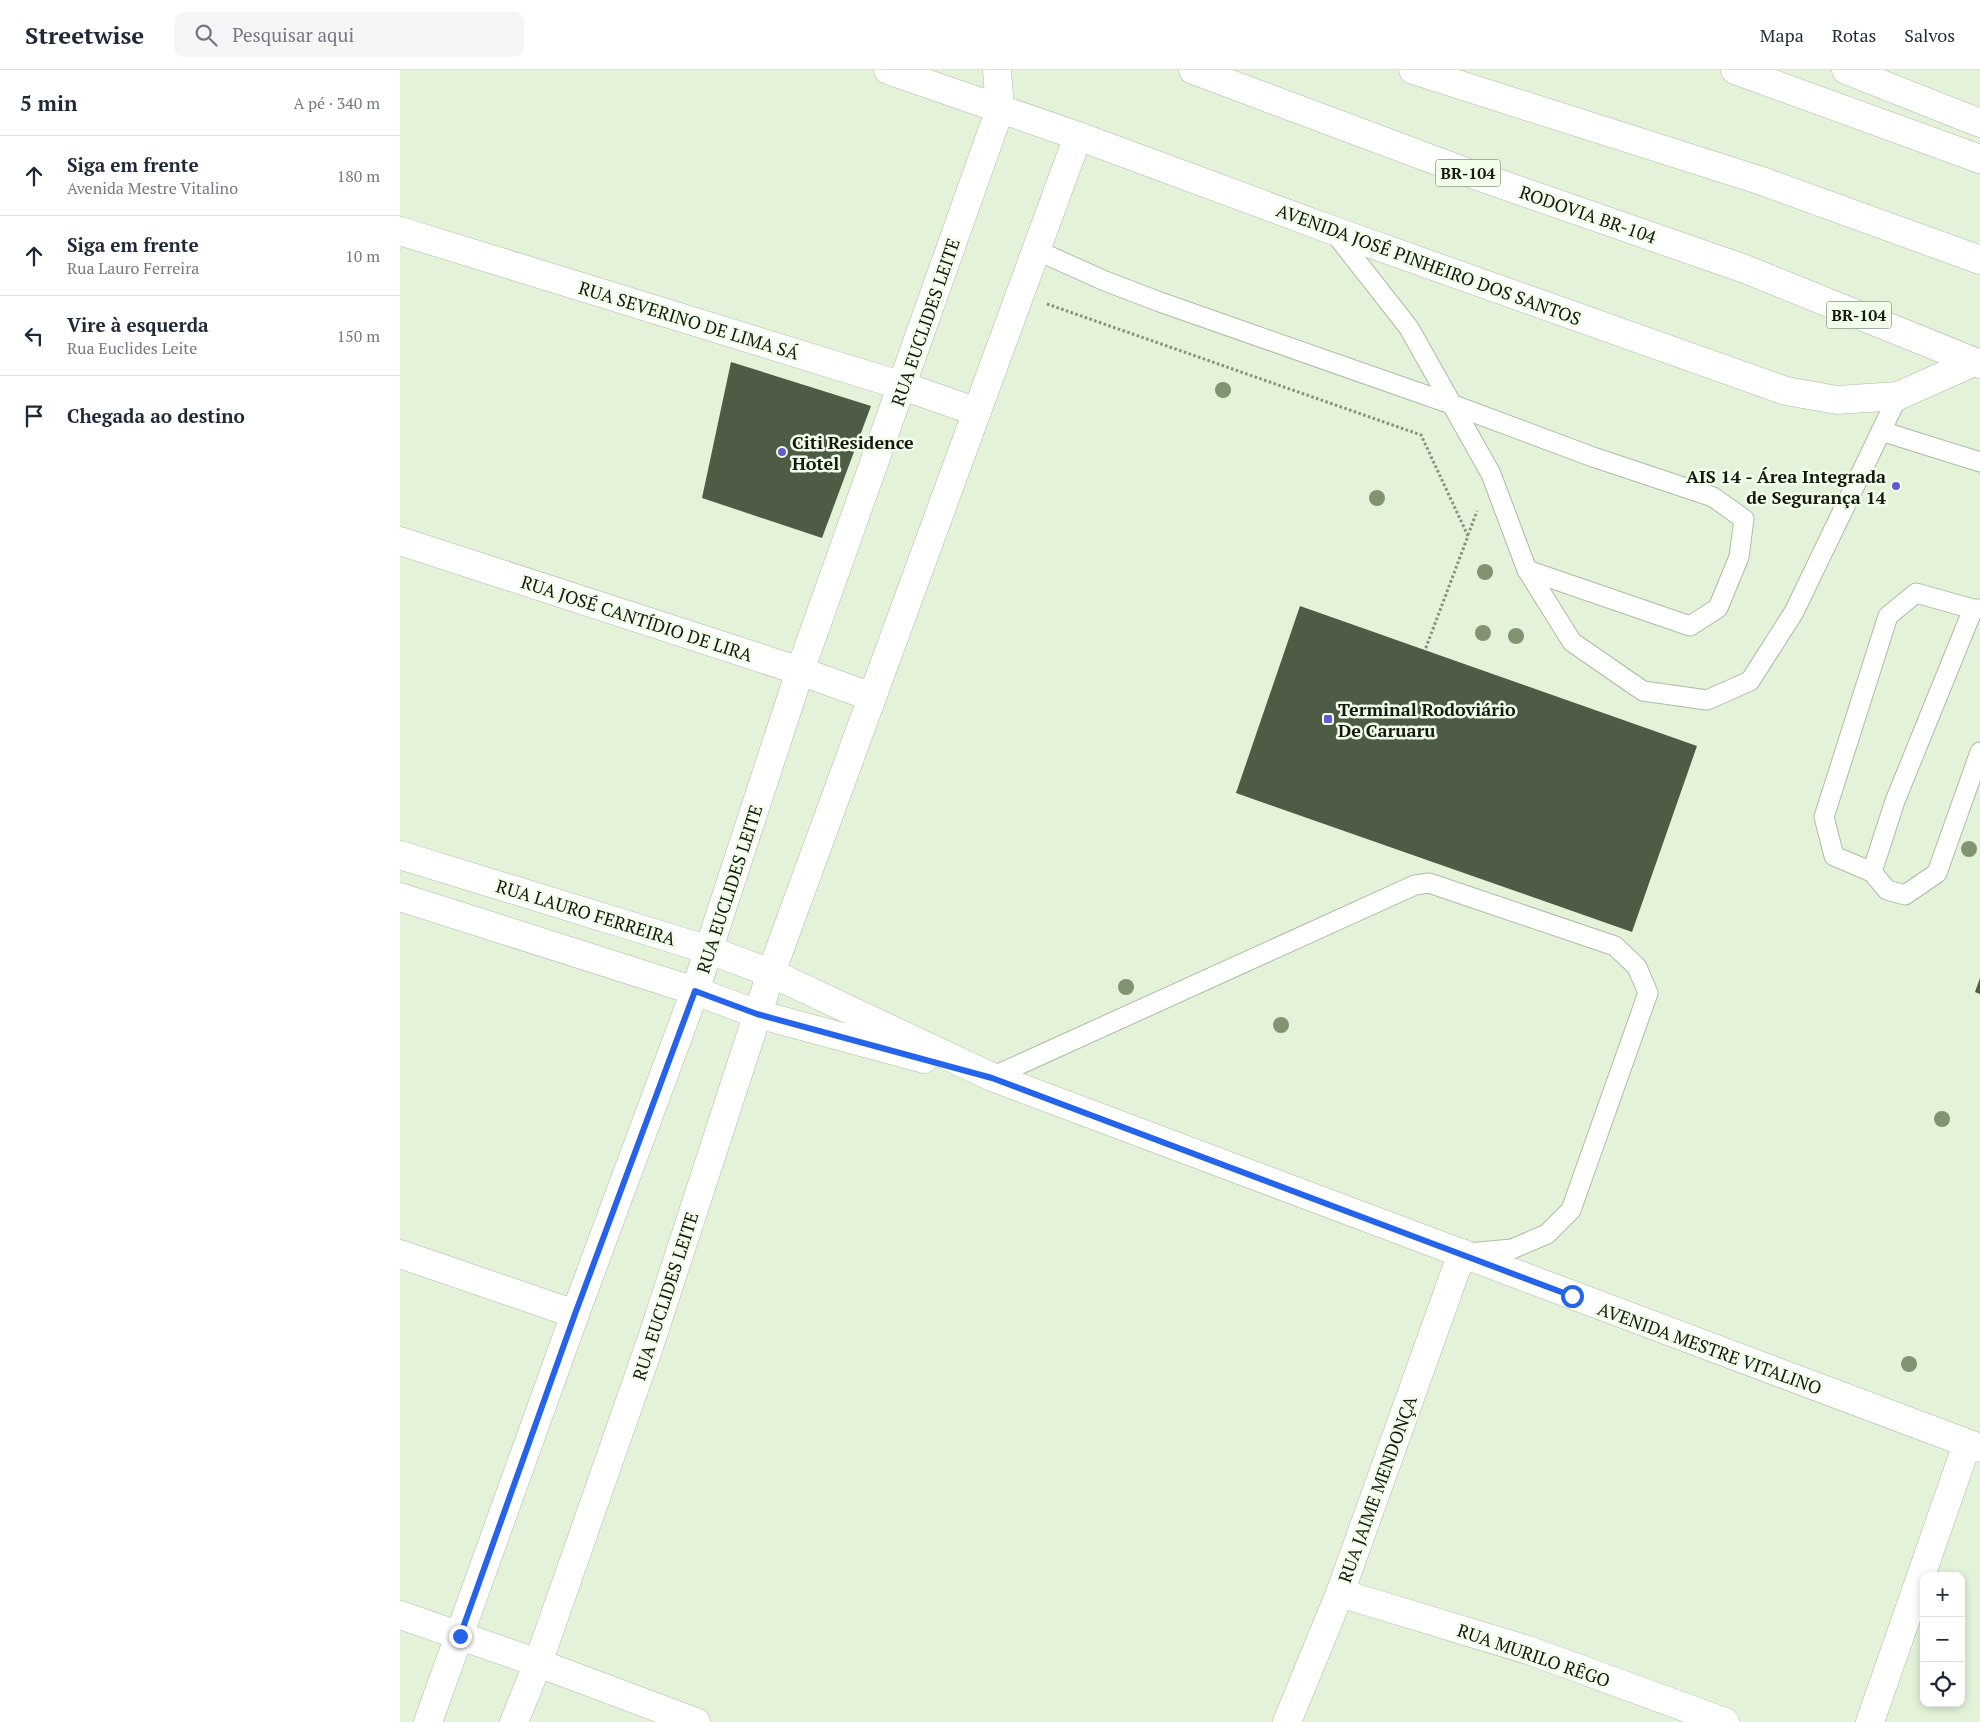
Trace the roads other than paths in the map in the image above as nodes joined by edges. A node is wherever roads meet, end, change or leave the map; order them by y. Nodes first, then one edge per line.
1 (888, 70) edge
2 (997, 70) edge
3 (1193, 70) edge
4 (1413, 70) edge
5 (1735, 70) edge
6 (1832, 70) edge
7 (1846, 70) edge
8 (1820, 100) junction
9 (1000, 109) junction
10 (1980, 123) edge
11 (1078, 136) junction
12 (1980, 159) edge
13 (1332, 230) junction
14 (400, 231) edge
15 (1036, 250) junction
16 (1980, 260) edge
17 (1977, 363) edge
18 (903, 386) junction
19 (1898, 396) junction
20 (1451, 404) junction
21 (977, 412) junction
22 (1881, 431) junction
23 (1980, 462) edge
24 (400, 541) edge
25 (1527, 570) junction
26 (1976, 609) edge
27 (800, 671) junction
28 (872, 697) junction
29 (1980, 752) edge
30 (400, 855) edge
31 (1872, 872) junction
32 (524, 893) junction
33 (400, 897) edge
34 (510, 933) junction
35 (709, 950) junction
36 (771, 973) junction
37 (695, 991) junction
38 (757, 1014) junction
39 (992, 1078) junction
40 (1462, 1253) junction
41 (400, 1254) edge
42 (575, 1314) junction
43 (1974, 1446) edge
44 (1340, 1593) junction
45 (400, 1615) edge
46 (460, 1636) junction
47 (538, 1663) junction
48 (428, 1722) edge
49 (514, 1722) edge
50 (696, 1722) edge
51 (1287, 1722) edge
52 (1725, 1722) edge
53 (1870, 1722) edge

1 - 9 main road, AVENIDA JOSÉ PINHEIRO DOS SANTOS
2 - 9 main road
3 - 17 main road, RODOVIA BR-104 / BR-104
4 - 16 main road
5 - 8 main road
6 - 8 main road
7 - 10 main road
8 - 12 main road
9 - 11 main road, AVENIDA JOSÉ PINHEIRO DOS SANTOS
9 - 18 main road, RUA EUCLIDES LEITE
11 - 13 main road, AVENIDA JOSÉ PINHEIRO DOS SANTOS
11 - 15 main road, RUA EUCLIDES LEITE
13 - 19 main road, AVENIDA JOSÉ PINHEIRO DOS SANTOS
13 - 20 lane
14 - 18 main road, RUA SEVERINO DE LIMA SÁ
15 - 20 lane
15 - 21 main road, RUA EUCLIDES LEITE
17 - 19 main road, AVENIDA JOSÉ PINHEIRO DOS SANTOS
18 - 21 main road, RUA SEVERINO DE LIMA SÁ
18 - 27 main road, RUA EUCLIDES LEITE
19 - 22 lane
20 - 25 lane
20 - 25 lane
21 - 28 main road, RUA EUCLIDES LEITE
22 - 23 lane
22 - 25 lane
24 - 27 main road, RUA JOSÉ CANTÍDIO DE LIRA
26 - 31 lane
26 - 31 lane
27 - 28 main road, RUA JOSÉ CANTÍDIO DE LIRA
27 - 35 main road, RUA EUCLIDES LEITE
28 - 36 main road, RUA EUCLIDES LEITE
29 - 31 lane
30 - 32 main road, RUA LAURO FERREIRA
32 - 34 main road
32 - 35 main road, RUA LAURO FERREIRA
33 - 34 main road
34 - 37 main road
35 - 36 main road, RUA LAURO FERREIRA
35 - 37 main road, RUA EUCLIDES LEITE
36 - 38 main road, RUA EUCLIDES LEITE
36 - 39 main road, AVENIDA MESTRE VITALINO
37 - 38 main road
37 - 42 main road, RUA EUCLIDES LEITE
38 - 39 main road, AVENIDA MESTRE VITALINO
38 - 47 main road, RUA EUCLIDES LEITE
39 - 40 main road, AVENIDA MESTRE VITALINO
39 - 40 lane
40 - 43 main road, AVENIDA MESTRE VITALINO
40 - 44 main road, RUA JAIME MENDONÇA
41 - 42 main road
42 - 46 main road, RUA EUCLIDES LEITE
43 - 53 main road
44 - 51 main road, RUA JAIME MENDONÇA
44 - 52 main road, RUA MURILO RÊGO
45 - 46 main road
46 - 47 main road
46 - 48 main road, RUA EUCLIDES LEITE
47 - 49 main road, RUA EUCLIDES LEITE
47 - 50 main road

